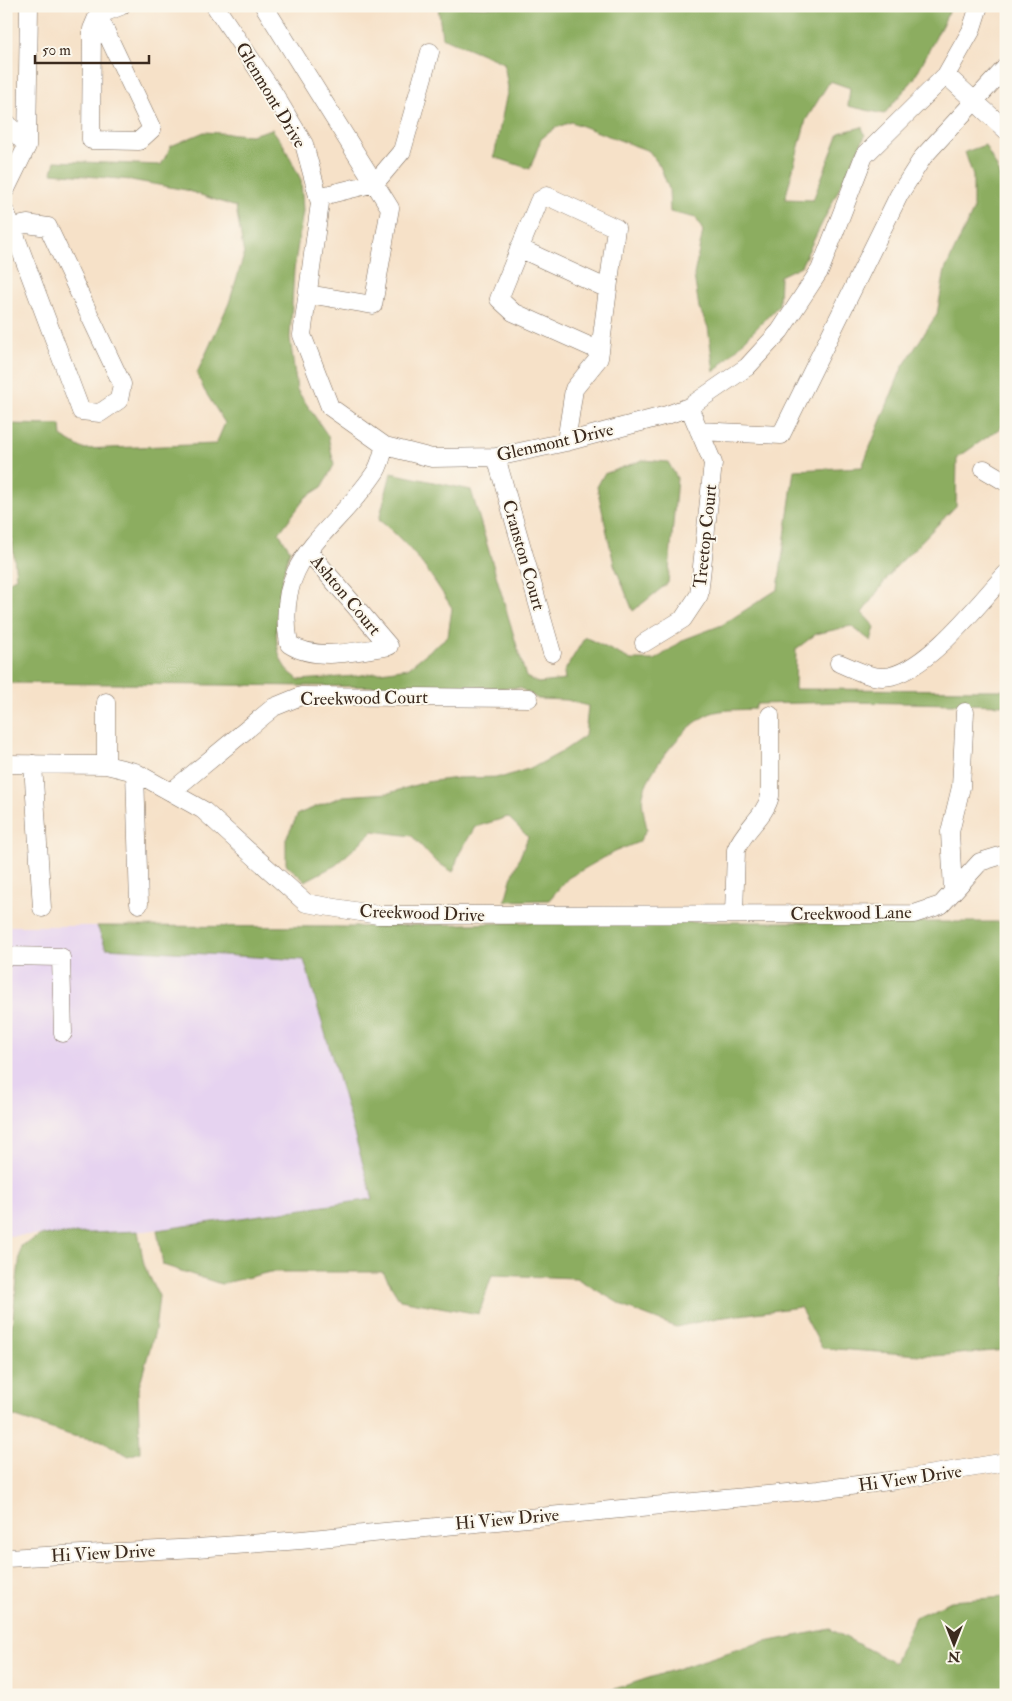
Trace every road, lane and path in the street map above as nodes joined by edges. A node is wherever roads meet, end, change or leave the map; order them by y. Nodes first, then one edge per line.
1 (29, 6) edge
2 (120, 6) edge
3 (215, 6) edge
4 (264, 6) edge
5 (979, 6) edge
6 (98, 15) junction
7 (430, 52) dead end
8 (1006, 67) edge
9 (946, 75) junction
10 (975, 101) junction
11 (6, 122) edge
12 (1006, 130) edge
13 (27, 146) junction
14 (375, 183) junction
15 (6, 189) edge
16 (318, 198) junction
17 (9, 220) edge
18 (520, 248) junction
19 (608, 289) junction
20 (308, 294) junction
21 (600, 351) junction
22 (689, 407) junction
23 (699, 431) junction
24 (566, 442) junction
25 (385, 446) junction
26 (496, 457) junction
27 (984, 469) dead end
28 (1006, 482) edge
29 (308, 551) junction
30 (1006, 574) edge
31 (644, 643) dead end
32 (552, 653) dead end
33 (840, 663) dead end
34 (529, 698) dead end
35 (106, 702) dead end
36 (965, 712) dead end
37 (770, 715) dead end
38 (6, 764) edge
39 (33, 764) junction
40 (106, 765) junction
41 (135, 772) junction
42 (171, 792) junction
43 (1006, 854) edge
44 (953, 891) junction
45 (139, 904) dead end
46 (42, 908) dead end
47 (734, 914) junction
48 (6, 956) edge
49 (63, 1033) dead end
50 (1006, 1462) edge
51 (6, 1558) edge

1 - 13 street
2 - 6 street
3 - 16 street, Glenmont Drive
4 - 14 street
5 - 9 street, Glenmont Drive
6 - 6 street
7 - 14 street
8 - 10 street
9 - 10 street
9 - 22 street, Glenmont Drive
10 - 12 street
10 - 23 street
11 - 13 street
13 - 15 street
14 - 16 street
14 - 20 street
16 - 20 street, Glenmont Drive
17 - 17 street
18 - 19 street
18 - 19 street
18 - 21 street
19 - 21 street
20 - 25 street, Glenmont Drive
21 - 24 street
22 - 23 street, Treetop Court
22 - 24 street, Glenmont Drive
23 - 31 street, Treetop Court
24 - 26 street, Glenmont Drive
25 - 26 street, Glenmont Drive
25 - 29 street, Ashton Court
26 - 32 street, Cranston Court
27 - 28 street
29 - 29 street, Ashton Court
30 - 33 street
34 - 42 street, Creekwood Court
35 - 40 street
36 - 44 street
37 - 47 street
38 - 39 street, Creekwood Drive
39 - 40 street, Creekwood Drive
39 - 46 street
40 - 41 street, Creekwood Drive
41 - 42 street, Creekwood Drive
41 - 45 street
42 - 47 street, Creekwood Drive
43 - 44 street, Creekwood Lane
44 - 47 street, Creekwood Lane
48 - 49 street
50 - 51 street, Hi View Drive

